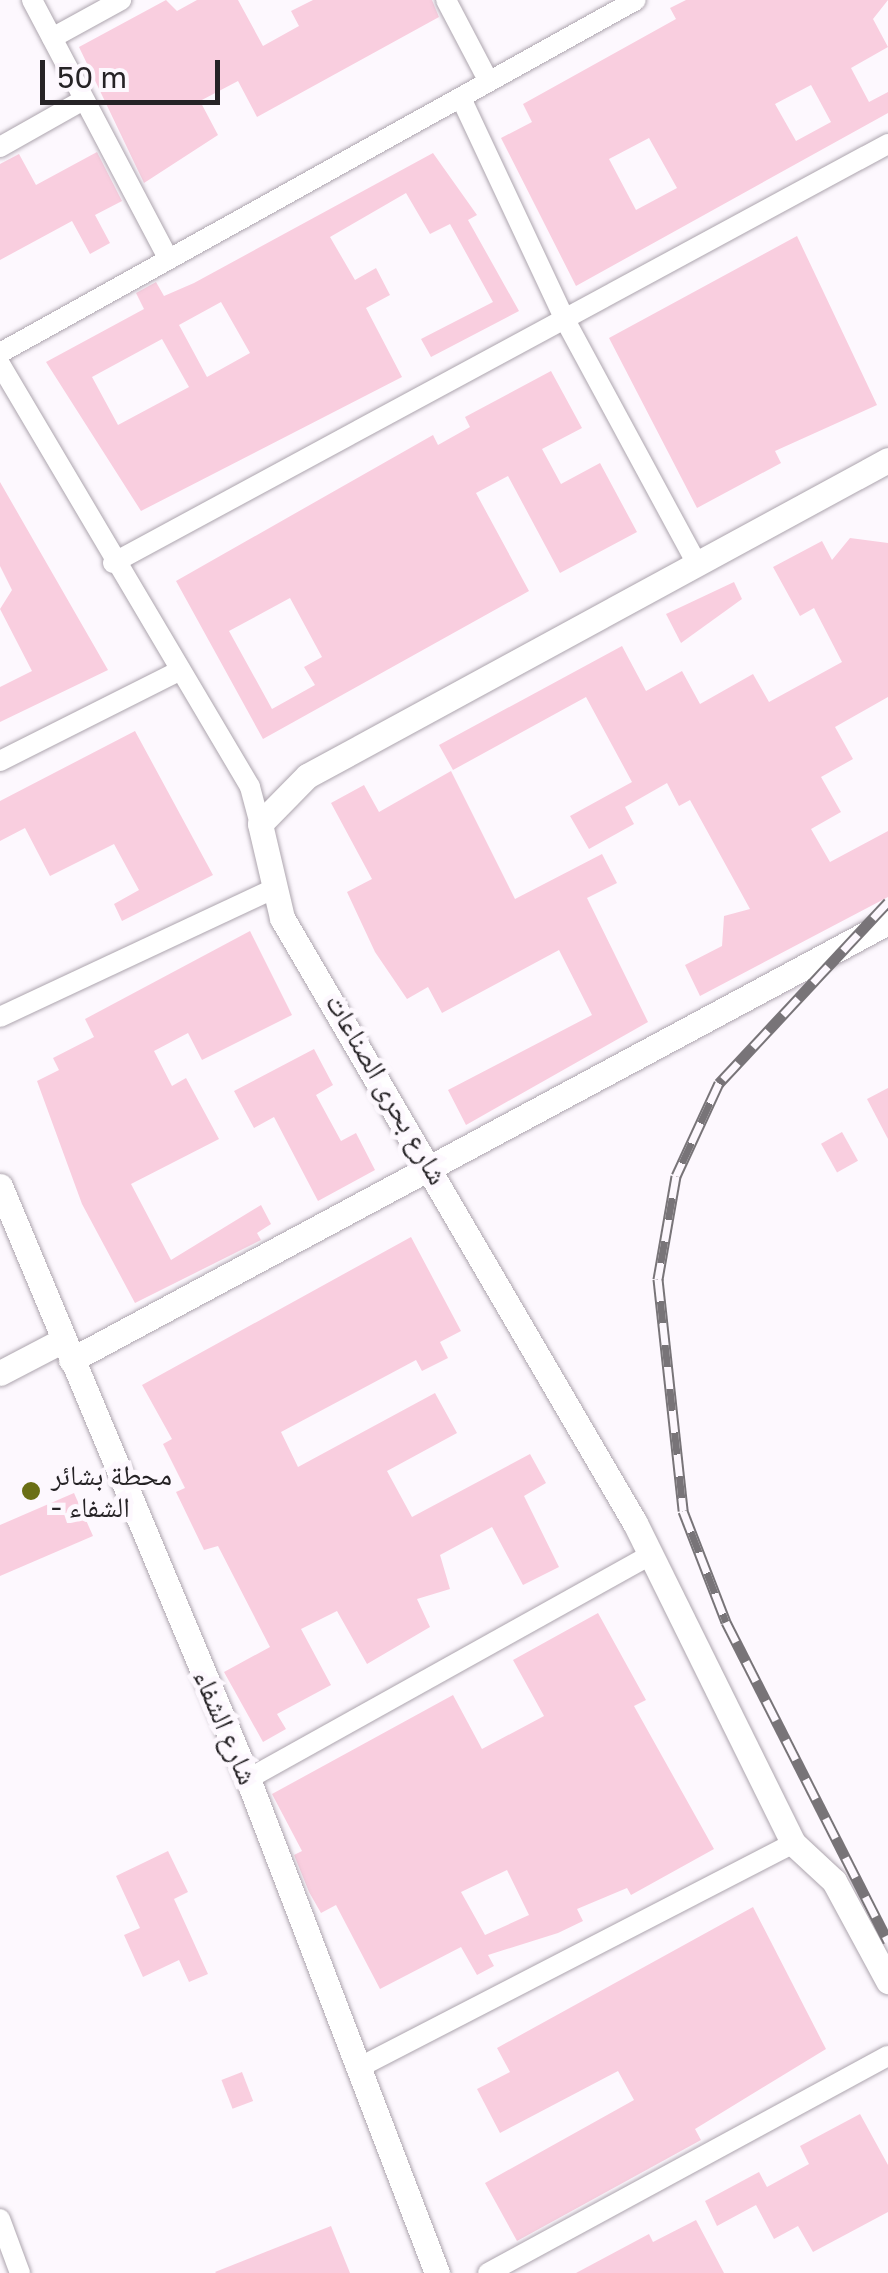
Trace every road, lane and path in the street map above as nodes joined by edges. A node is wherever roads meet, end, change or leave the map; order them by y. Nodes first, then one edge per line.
1 (32, 0) edge
2 (121, 0) edge
3 (446, 0) edge
4 (631, 1) edge
5 (52, 38) junction
6 (488, 80) junction
7 (461, 98) junction
8 (80, 102) junction
9 (888, 144) edge
10 (0, 147) edge
11 (168, 258) junction
12 (564, 318) junction
13 (0, 353) edge
14 (0, 364) edge
15 (888, 460) edge
16 (113, 563) junction
17 (697, 564) junction
18 (179, 672) junction
19 (0, 760) edge
20 (260, 824) junction
21 (269, 891) junction
22 (888, 922) edge
23 (0, 1016) edge
24 (432, 1165) junction
25 (0, 1186) edge
26 (67, 1350) junction
27 (0, 1373) edge
28 (645, 1558) junction
29 (248, 1779) junction
30 (793, 1843) junction
31 (888, 1981) edge
32 (888, 2056) edge
33 (358, 2068) junction
34 (0, 2220) edge
35 (20, 2273) edge
36 (437, 2273) edge
37 (488, 2273) edge

1 - 5 street
2 - 5 street
3 - 6 street
4 - 6 street
5 - 8 street
6 - 7 street
7 - 11 street
7 - 12 street
8 - 10 street
8 - 11 street
9 - 12 street
11 - 13 street
12 - 16 street
12 - 17 street
14 - 16 street
15 - 17 street
16 - 18 street
17 - 20 street
18 - 19 street
18 - 20 street
20 - 21 street, شارع بحرى الصناعات
21 - 23 street
21 - 24 street, شارع بحرى الصناعات
22 - 24 street
24 - 26 street
24 - 28 street, شارع بحرى الصناعات
25 - 26 street, شارع الشفاء
26 - 27 street
26 - 29 street, شارع الشفاء
28 - 29 street
28 - 30 street, شارع بحرى الصناعات
29 - 33 street, شارع الشفاء
30 - 31 street, شارع بحرى الصناعات
30 - 33 street
32 - 37 street
33 - 36 street, شارع الشفاء
34 - 35 street

